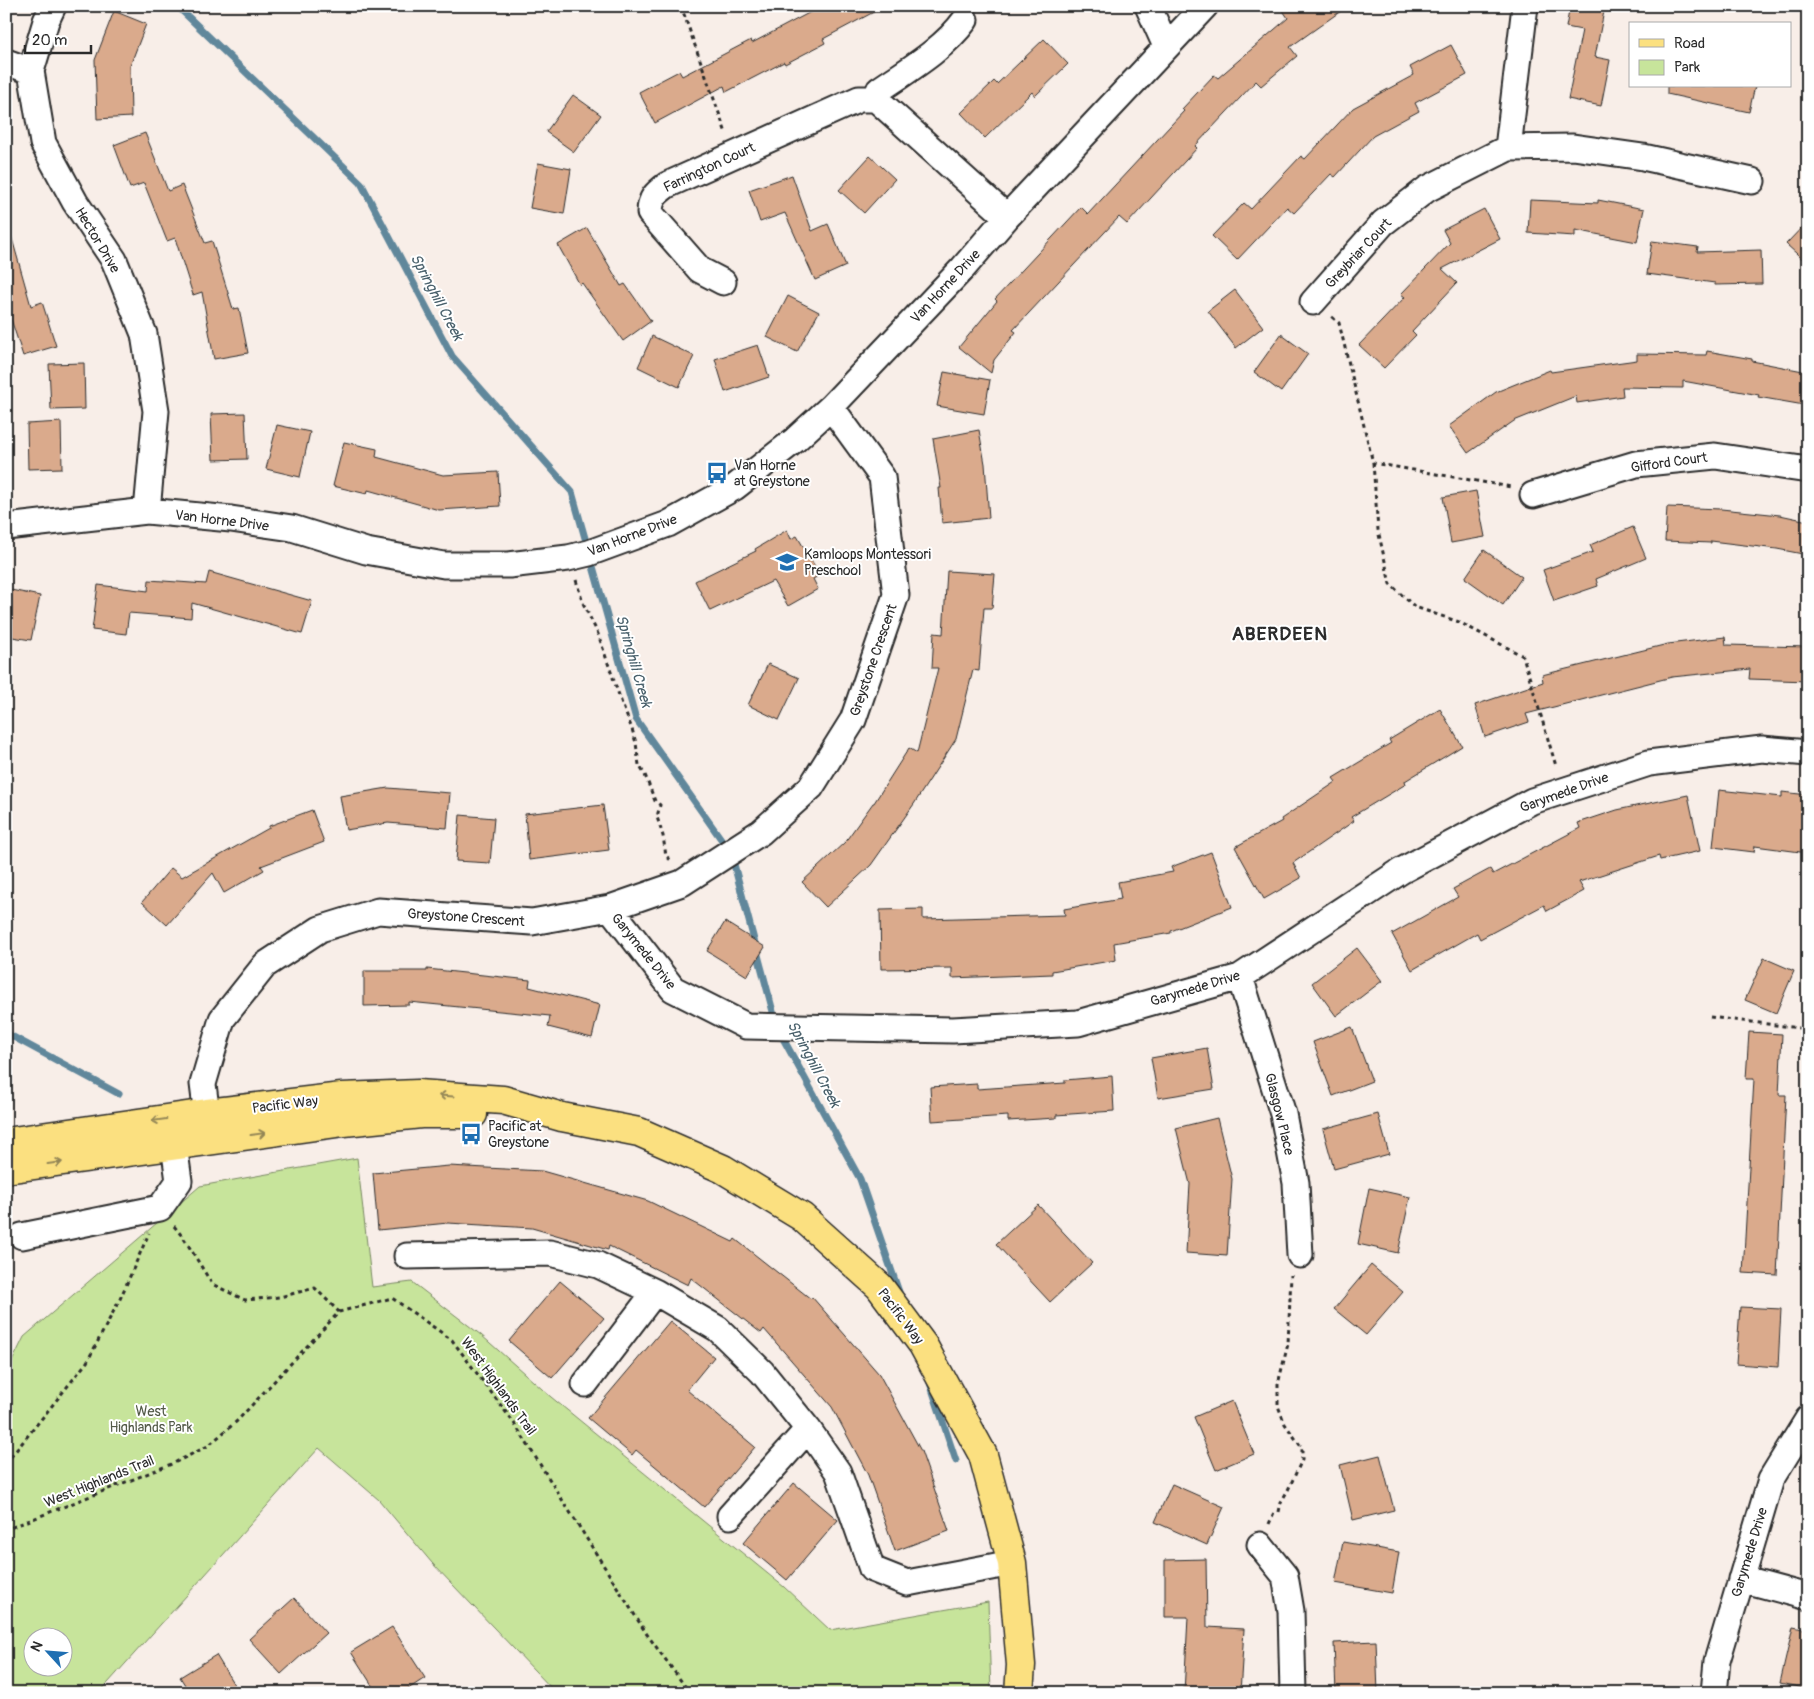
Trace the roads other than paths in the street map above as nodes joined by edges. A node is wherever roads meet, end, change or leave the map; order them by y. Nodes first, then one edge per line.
1 (53, 6) edge
2 (1148, 6) edge
3 (1205, 6) edge
4 (1525, 6) edge
5 (965, 20) dead end
6 (1166, 46) junction
7 (6, 62) edge
8 (31, 71) junction
9 (876, 99) junction
10 (1508, 148) junction
11 (1752, 181) dead end
12 (1007, 217) junction
13 (723, 282) dead end
14 (1314, 302) road end
15 (831, 407) junction
16 (1808, 470) edge
17 (1533, 496) road end
18 (147, 512) junction
19 (6, 527) edge
20 (1808, 753) edge
21 (610, 908) junction
22 (1240, 977) junction
23 (207, 1113) junction
24 (562, 1117) junction
25 (210, 1141) junction
26 (6, 1142) edge
27 (174, 1145) junction
28 (6, 1169) edge
29 (22, 1236) dead end
30 (407, 1256) dead end
31 (1296, 1262) road end
32 (656, 1292) junction
33 (585, 1384) dead end
34 (1808, 1419) edge
35 (808, 1429) junction
36 (730, 1516) dead end
37 (1260, 1545) dead end
38 (1012, 1563) junction
39 (1741, 1579) junction
40 (1808, 1597) edge
41 (1019, 1693) edge
42 (1293, 1693) edge
43 (1714, 1693) edge

1 - 8 street, Hector Drive
2 - 6 street
3 - 6 street, Van Horne Drive
4 - 10 street
5 - 9 street
6 - 12 street, Van Horne Drive
7 - 8 street
8 - 18 street, Hector Drive
9 - 12 street
9 - 13 street, Farrington Court
10 - 11 street, Greybriar Court
10 - 14 street, Greybriar Court
12 - 15 street, Van Horne Drive
15 - 18 street, Van Horne Drive
15 - 21 street, Greystone Crescent
16 - 17 street, Gifford Court
18 - 19 street, Van Horne Drive
20 - 22 street, Garymede Drive
21 - 22 street, Garymede Drive
21 - 23 street, Greystone Crescent
22 - 31 street, Glasgow Place
24 -> 23 main road, Pacific Way
23 - 25 street, Greystone Crescent
23 -> 26 main road, Pacific Way
25 -> 24 main road, Pacific Way
24 - 38 main road, Pacific Way
25 - 27 main road, Pacific Way
28 -> 27 main road, Pacific Way
27 - 29 street
30 - 32 street
32 - 33 street
32 - 35 street
34 - 39 street, Garymede Drive
35 - 36 street
35 - 38 street
37 - 42 street
38 - 41 main road, Pacific Way
39 - 40 street
39 - 43 street, Garymede Drive

